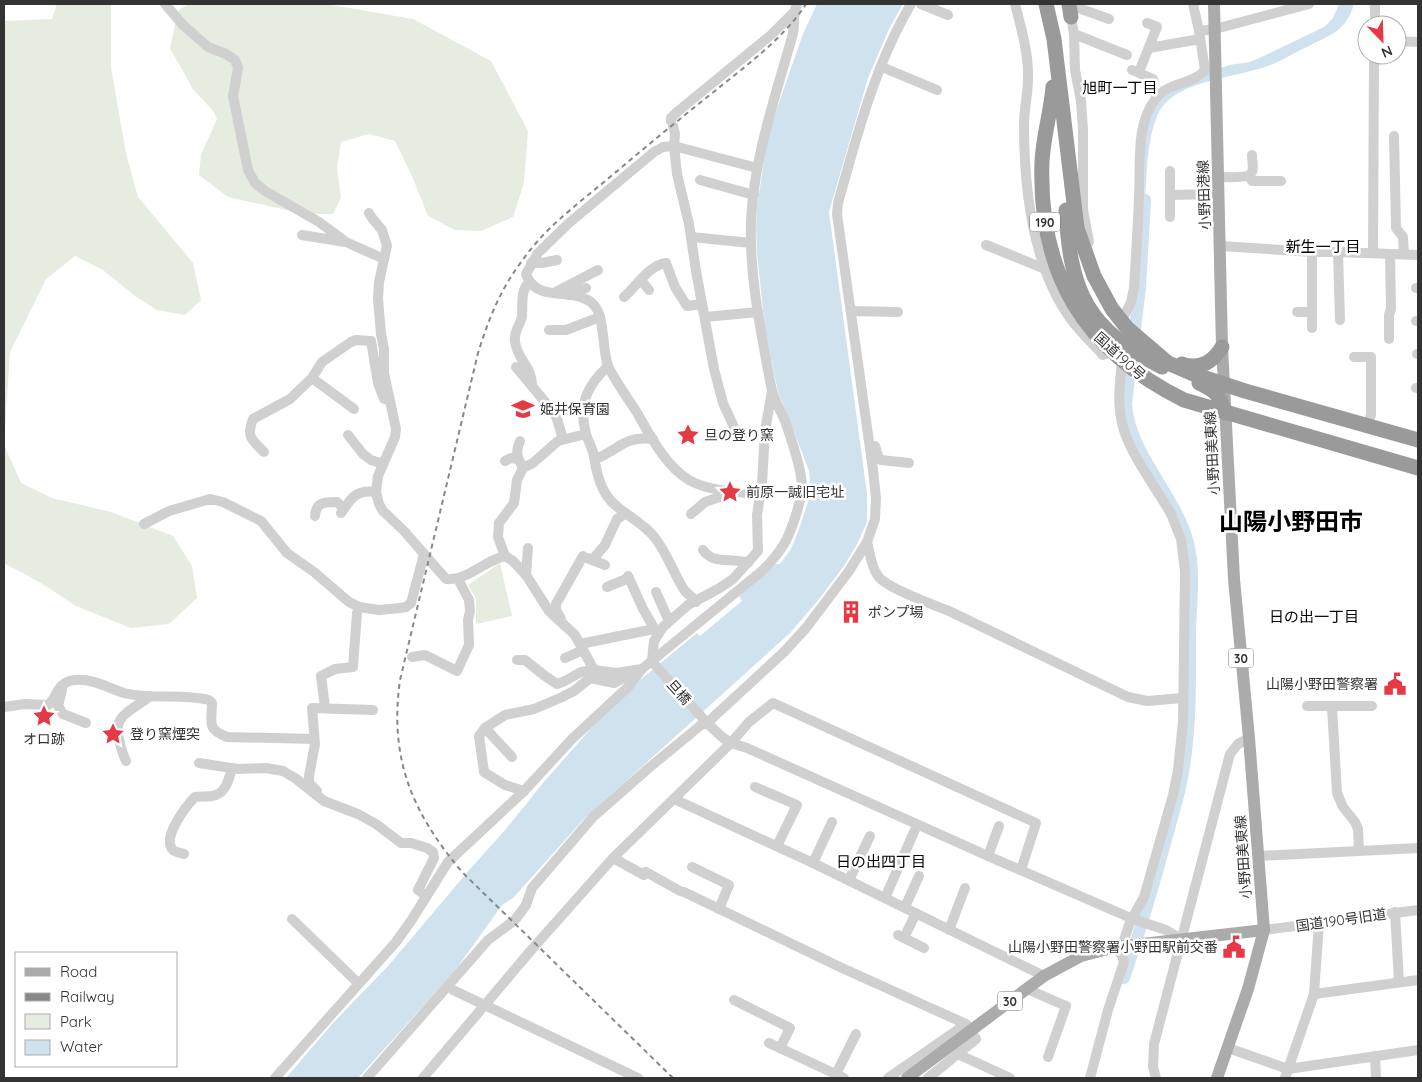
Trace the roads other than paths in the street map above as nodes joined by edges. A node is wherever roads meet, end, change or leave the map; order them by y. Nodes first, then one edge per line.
1 (165, 4) edge
2 (911, 4) edge
3 (921, 4) edge
4 (1015, 4) edge
5 (1046, 4) edge
6 (1193, 4) edge
7 (1214, 4) edge
8 (1309, 4) edge
9 (795, 8) edge
10 (1072, 8) edge
11 (948, 15) dead end
12 (1109, 19) dead end
13 (1146, 23) dead end
14 (1215, 29) junction
15 (1074, 34) junction
16 (1199, 35) junction
17 (1149, 48) junction
18 (1127, 56) dead end
19 (1056, 58) junction
20 (1374, 65) edge
21 (882, 67) junction
22 (1153, 79) dead end
23 (937, 90) dead end
24 (1061, 104) junction
25 (1394, 136) dead end
26 (674, 146) junction
27 (1252, 155) dead end
28 (757, 168) junction
29 (1170, 170) dead end
30 (1248, 176) junction
31 (1219, 177) junction
32 (700, 180) dead end
33 (1281, 181) dead end
34 (1219, 194) junction
35 (754, 195) junction
36 (1170, 195) junction
37 (369, 213) dead end
38 (1170, 216) dead end
39 (302, 236) dead end
40 (691, 237) junction
41 (346, 242) junction
42 (751, 243) junction
43 (986, 245) dead end
44 (1221, 246) junction
45 (1312, 252) junction
46 (1338, 252) junction
47 (1373, 253) junction
48 (1390, 254) junction
49 (1404, 254) junction
50 (1418, 255) edge
51 (384, 259) junction
52 (556, 260) dead end
53 (531, 263) junction
54 (1045, 269) junction
55 (598, 270) dead end
56 (641, 280) junction
57 (529, 283) junction
58 (586, 288) dead end
59 (649, 290) dead end
60 (554, 293) junction
61 (569, 295) junction
62 (624, 297) dead end
63 (702, 304) junction
64 (851, 311) junction
65 (758, 312) junction
66 (898, 312) dead end
67 (1297, 312) dead end
68 (1312, 312) junction
69 (600, 317) junction
70 (704, 317) junction
71 (1340, 320) dead end
72 (1124, 322) junction
73 (1312, 328) dead end
74 (549, 330) dead end
75 (1389, 339) dead end
76 (1140, 345) junction
77 (1222, 347) junction
78 (1354, 357) dead end
79 (1123, 359) junction
80 (608, 366) junction
81 (516, 367) dead end
82 (312, 378) junction
83 (532, 384) junction
84 (1225, 385) junction
85 (772, 391) junction
86 (354, 409) dead end
87 (392, 410) junction
88 (1225, 413) junction
89 (1367, 426) junction
90 (586, 434) junction
91 (348, 435) dead end
92 (766, 435) junction
93 (869, 436) junction
94 (653, 438) junction
95 (563, 440) junction
96 (1418, 440) edge
97 (520, 441) dead end
98 (264, 452) dead end
99 (594, 455) junction
100 (666, 458) junction
101 (517, 459) junction
102 (505, 461) dead end
103 (909, 462) dead end
104 (382, 464) junction
105 (523, 468) junction
106 (1418, 468) edge
107 (685, 486) dead end
108 (729, 490) junction
109 (376, 492) junction
110 (760, 495) junction
111 (626, 512) junction
112 (691, 514) dead end
113 (316, 516) dead end
114 (144, 524) dead end
115 (867, 542) junction
116 (528, 548) dead end
117 (703, 550) dead end
118 (424, 554) junction
119 (585, 555) junction
120 (505, 556) junction
121 (748, 563) junction
122 (605, 565) dead end
123 (526, 574) junction
124 (458, 579) junction
125 (607, 587) dead end
126 (656, 592) dead end
127 (567, 595) dead end
128 (696, 602) junction
129 (359, 607) junction
130 (669, 622) junction
131 (565, 625) junction
132 (656, 631) junction
133 (582, 647) junction
134 (412, 657) dead end
135 (565, 658) dead end
136 (517, 660) dead end
137 (653, 662) junction
138 (642, 669) junction
139 (591, 673) junction
140 (64, 684) junction
141 (150, 696) junction
142 (1183, 698) junction
143 (1307, 706) dead end
144 (1372, 706) dead end
145 (325, 707) junction
146 (1332, 707) junction
147 (4, 708) edge
148 (373, 710) dead end
149 (706, 721) junction
150 (86, 723) dead end
151 (485, 728) junction
152 (1249, 738) junction
153 (314, 739) junction
154 (730, 743) junction
155 (512, 757) dead end
156 (126, 761) dead end
157 (199, 764) dead end
158 (232, 768) junction
159 (755, 786) dead end
160 (524, 791) junction
161 (674, 799) junction
162 (832, 822) dead end
163 (917, 825) junction
164 (999, 826) dead end
165 (870, 836) dead end
166 (411, 843) junction
167 (777, 846) junction
168 (1418, 848) edge
169 (1359, 850) junction
170 (184, 854) dead end
171 (988, 856) junction
172 (1258, 856) junction
173 (613, 858) junction
174 (813, 863) junction
175 (692, 867) dead end
176 (1021, 870) junction
177 (919, 876) dead end
178 (849, 880) junction
179 (965, 888) dead end
180 (426, 896) junction
181 (885, 898) junction
182 (905, 907) junction
183 (719, 909) junction
184 (1418, 910) edge
185 (1395, 912) junction
186 (916, 913) junction
187 (292, 919) dead end
188 (1135, 920) junction
189 (1319, 922) junction
190 (949, 930) junction
191 (1264, 930) junction
192 (1181, 939) junction
193 (1120, 946) junction
194 (924, 948) dead end
195 (472, 958) junction
196 (1044, 976) junction
197 (1418, 980) edge
198 (1399, 982) junction
199 (358, 983) junction
200 (1027, 988) junction
201 (453, 990) junction
202 (1314, 994) junction
203 (734, 1000) dead end
204 (486, 1005) junction
205 (968, 1027) junction
206 (406, 1033) junction
207 (856, 1034) dead end
208 (769, 1043) dead end
209 (780, 1048) junction
210 (1228, 1048) junction
211 (1418, 1050) edge
212 (959, 1053) junction
213 (1375, 1056) junction
214 (1048, 1057) dead end
215 (1286, 1074) edge
216 (840, 1076) edge
217 (275, 1078) edge
218 (367, 1078) edge
219 (423, 1078) edge
220 (638, 1078) edge
221 (888, 1078) edge
222 (908, 1078) edge
223 (928, 1078) edge
224 (1010, 1078) edge
225 (1090, 1078) edge
226 (1156, 1078) edge
227 (1217, 1078) edge
228 (1376, 1078) edge

1 - 41 street
2 - 21 street
3 - 11 street
4 - 54 street
5 - 19 highway, 国道190号 / 190
6 - 16 street
7 - 14 main road, 小野田港線
8 - 14 street
9 - 26 street
9 - 28 street
10 - 12 street
10 - 15 street
13 - 17 street
14 - 16 street
14 - 31 main road, 小野田港線
15 - 18 street
15 - 72 street
16 - 17 street
16 - 72 street
17 - 22 street
19 - 24 highway, 国道190号 / 190
19 - 79 highway, 国道190号 / 190
20 - 47 street
21 - 23 street
21 - 64 street
24 - 72 highway, 国道190号 / 190
24 - 79 highway
25 - 49 street
26 - 28 street
26 - 40 street
26 - 53 street
27 - 30 street
28 - 35 street
29 - 36 street
30 - 31 street
30 - 33 street
31 - 34 main road, 小野田港線
32 - 35 street
34 - 36 street
34 - 44 main road, 小野田港線
35 - 42 street
36 - 38 street
37 - 51 street
39 - 41 street
40 - 42 street
40 - 63 street
41 - 51 street
42 - 65 street
43 - 54 street
44 - 45 street
44 - 77 main road, 小野田港線
45 - 46 street
45 - 68 street
46 - 47 street
46 - 71 street
47 - 48 street
48 - 49 street
48 - 75 street
49 - 50 street
51 - 87 street
52 - 53 street
53 - 57 street
54 - 79 street
55 - 60 street
56 - 59 street
56 - 62 street
56 - 63 street
57 - 60 street
57 - 83 street
58 - 61 street
60 - 61 street
61 - 69 street
63 - 70 street
64 - 66 street
64 - 93 street
65 - 70 street
65 - 85 street
67 - 68 street
68 - 73 street
69 - 74 street
69 - 80 street
70 - 92 street
72 - 76 highway, 国道190号 / 190
76 - 77 highway
76 - 79 highway
76 - 84 highway, 国道190号 / 190
76 - 88 highway
77 - 84 main road, 小野田港線
78 - 89 street
79 - 88 highway, 国道190号 / 190
79 - 142 street
80 - 90 street
80 - 94 street
81 - 83 street
82 - 86 street
82 - 87 street
82 - 98 street
83 - 95 street
84 - 88 main road, 小野田美東線 / 30
84 - 89 highway, 国道190号 / 190
85 - 92 street
85 - 137 street
87 - 104 street
88 - 106 highway, 国道190号 / 190
88 - 152 main road, 小野田美東線 / 30
89 - 96 highway, 国道190号 / 190
90 - 95 street
90 - 99 street
91 - 104 street
92 - 110 street
93 - 103 street
93 - 115 street
94 - 99 street
94 - 100 street
95 - 105 street
97 - 101 street
99 - 111 street
100 - 107 street
100 - 108 street
101 - 102 street
101 - 105 street
104 - 109 street
105 - 120 street
108 - 110 street
108 - 112 street
109 - 113 street
109 - 118 street
110 - 121 street
111 - 119 street
111 - 128 street
114 - 129 street
115 - 142 street
115 - 149 street
116 - 123 street
117 - 121 street
118 - 124 street
118 - 129 street
119 - 122 street
119 - 131 street
120 - 123 street
120 - 124 street
121 - 128 street
123 - 131 street
124 - 134 street
125 - 132 street
126 - 130 street
127 - 131 street
128 - 130 street
129 - 145 street
130 - 132 street
131 - 133 street
132 - 133 street
132 - 137 street
133 - 135 street
133 - 139 street
136 - 139 street
137 - 138 street
137 - 149 street, 旦橋
138 - 139 street
138 - 160 street
139 - 151 street
140 - 141 street
140 - 147 street
140 - 150 street
141 - 153 street
141 - 156 street
142 - 188 street
143 - 146 street
144 - 146 street
145 - 148 street
145 - 153 street
146 - 169 street
149 - 154 street, 旦橋
149 - 195 street
151 - 155 street
151 - 160 street
152 - 172 main road, 小野田美東線 / 30
152 - 192 street
153 - 166 street
154 - 161 street
154 - 163 street
154 - 176 street
157 - 158 street
158 - 166 street
158 - 170 street
159 - 167 street
160 - 180 street
161 - 167 street
161 - 173 street
162 - 174 street
163 - 171 street
163 - 181 street
164 - 171 street
165 - 178 street
166 - 180 street
167 - 174 street
168 - 169 street
169 - 172 street
171 - 176 street
172 - 191 main road, 小野田美東線 / 30
173 - 183 street
173 - 204 street
174 - 178 street
175 - 183 street
176 - 188 street
177 - 182 street
178 - 181 street
179 - 190 street
180 - 199 street
181 - 182 street
182 - 186 street
183 - 205 street
184 - 185 street, 国道190号旧道
185 - 189 street, 国道190号旧道
185 - 198 street
186 - 190 street
186 - 194 street
187 - 199 street
188 - 192 street
188 - 193 street
189 - 191 street, 国道190号旧道
189 - 202 street
190 - 196 street
191 - 192 main road, 30
191 - 210 main road, 小野田美東線
192 - 193 main road, 30
192 - 226 street
193 - 196 main road, 30
193 - 225 street
195 - 201 street
195 - 206 street
196 - 200 main road, 30
197 - 198 street
198 - 202 street
199 - 217 street
200 - 205 main road, 30
200 - 214 street
201 - 204 street
201 - 206 street
202 - 215 street
203 - 209 street
204 - 219 street
204 - 220 street
205 - 212 street
205 - 221 street
205 - 222 main road, 30
206 - 218 street
207 - 216 street
208 - 209 street
209 - 216 street
210 - 215 street
210 - 227 main road, 小野田美東線
211 - 213 street
212 - 223 street
212 - 224 street
213 - 215 street
213 - 228 street

